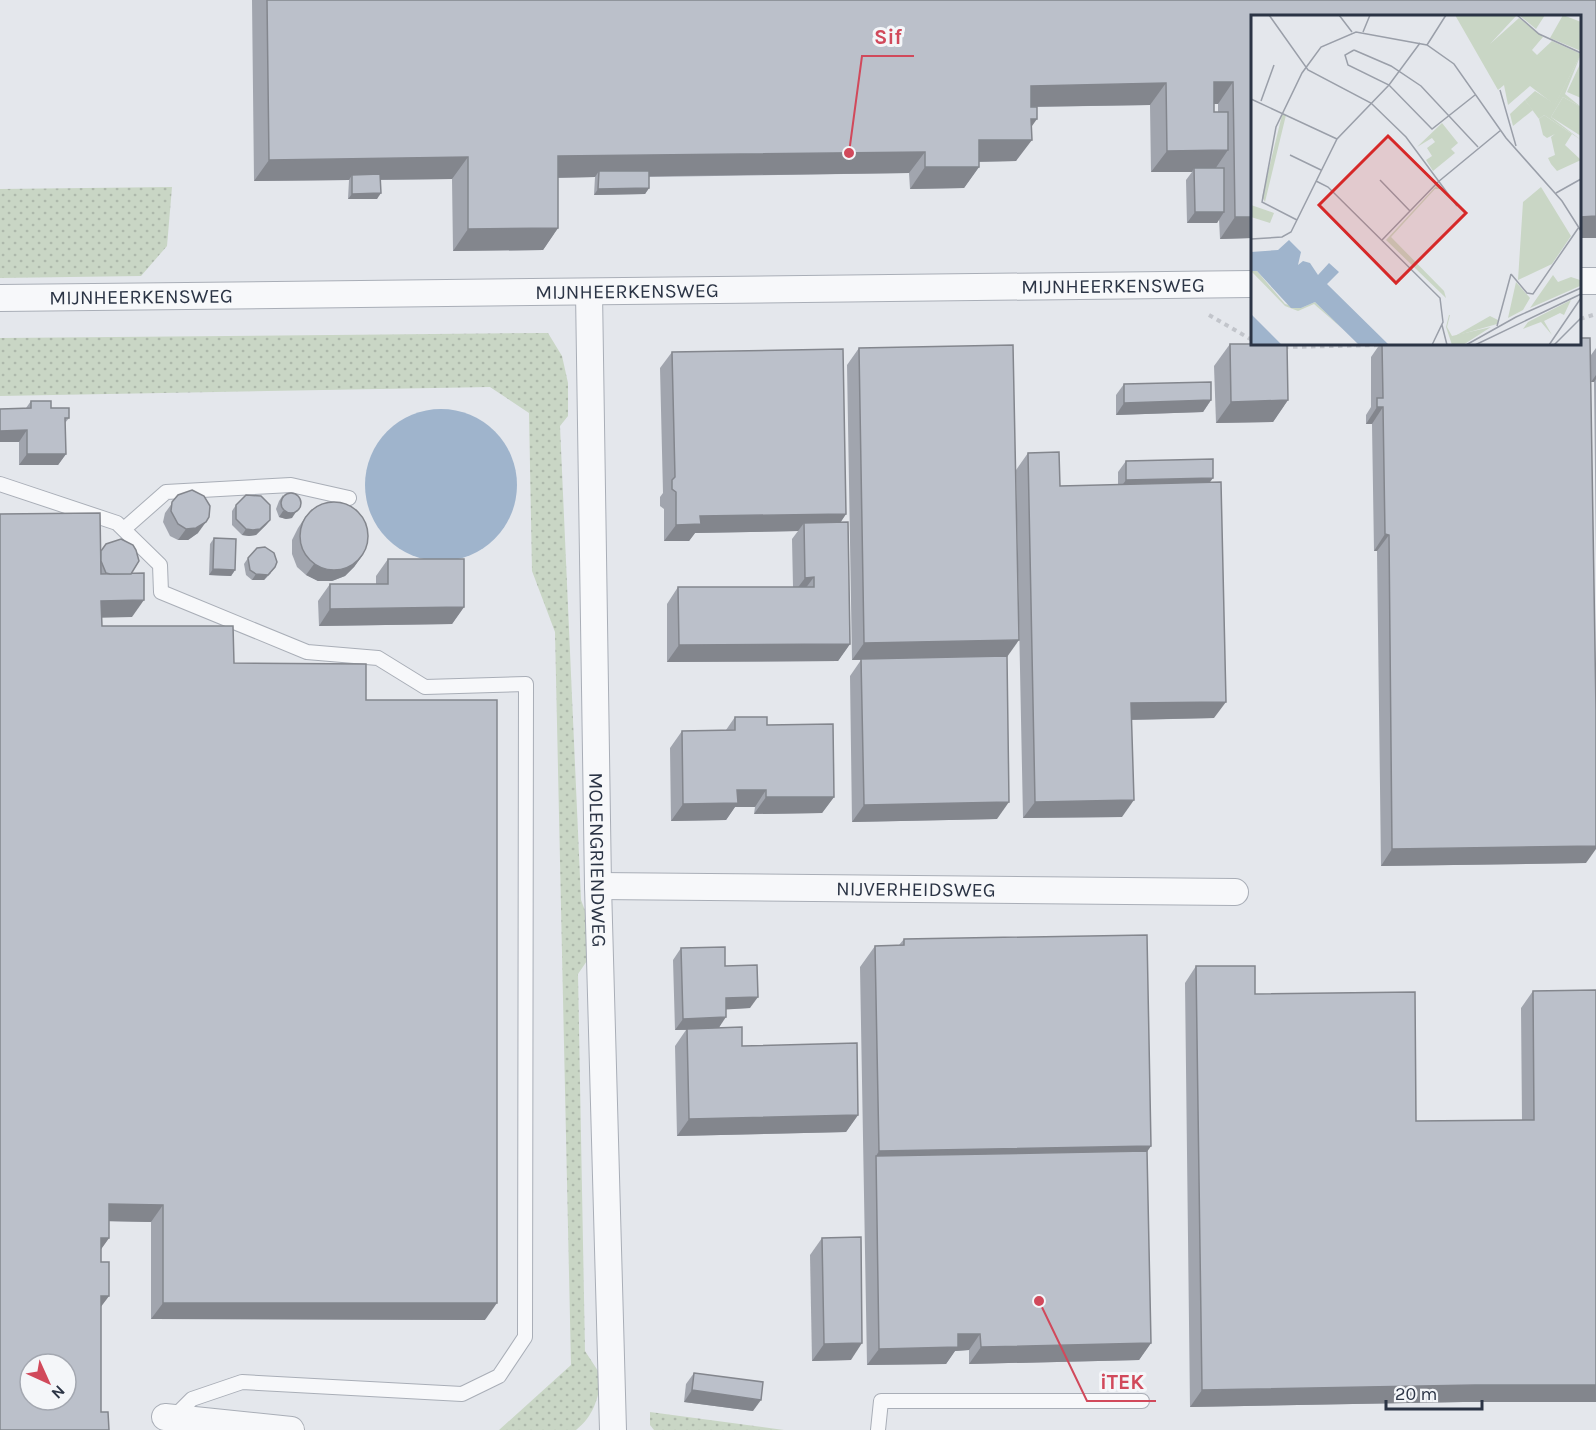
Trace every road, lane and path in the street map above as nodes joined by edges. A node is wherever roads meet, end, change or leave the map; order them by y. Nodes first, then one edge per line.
1 (1596, 280) edge
2 (1581, 281) edge
3 (1251, 284) edge
4 (589, 292) junction
5 (0, 298) edge
6 (1596, 314) edge
7 (1581, 320) edge
8 (1389, 345) edge
9 (1275, 347) edge
10 (0, 484) edge
11 (349, 498) dead end
12 (124, 530) junction
13 (598, 886) junction
14 (1235, 892) dead end
15 (1142, 1401) dead end
16 (170, 1422) edge
17 (291, 1430) edge
18 (613, 1430) edge
19 (878, 1430) edge

1 - 2 street
3 - 4 street, MIJNHEERKENSWEG
4 - 5 street, MIJNHEERKENSWEG
4 - 13 street, MOLENGRIENDWEG
6 - 7 path
8 - 9 path
10 - 12 lane
11 - 12 lane
12 - 16 lane
13 - 14 street, NIJVERHEIDSWEG
13 - 18 street, MOLENGRIENDWEG
15 - 19 lane
16 - 17 street

